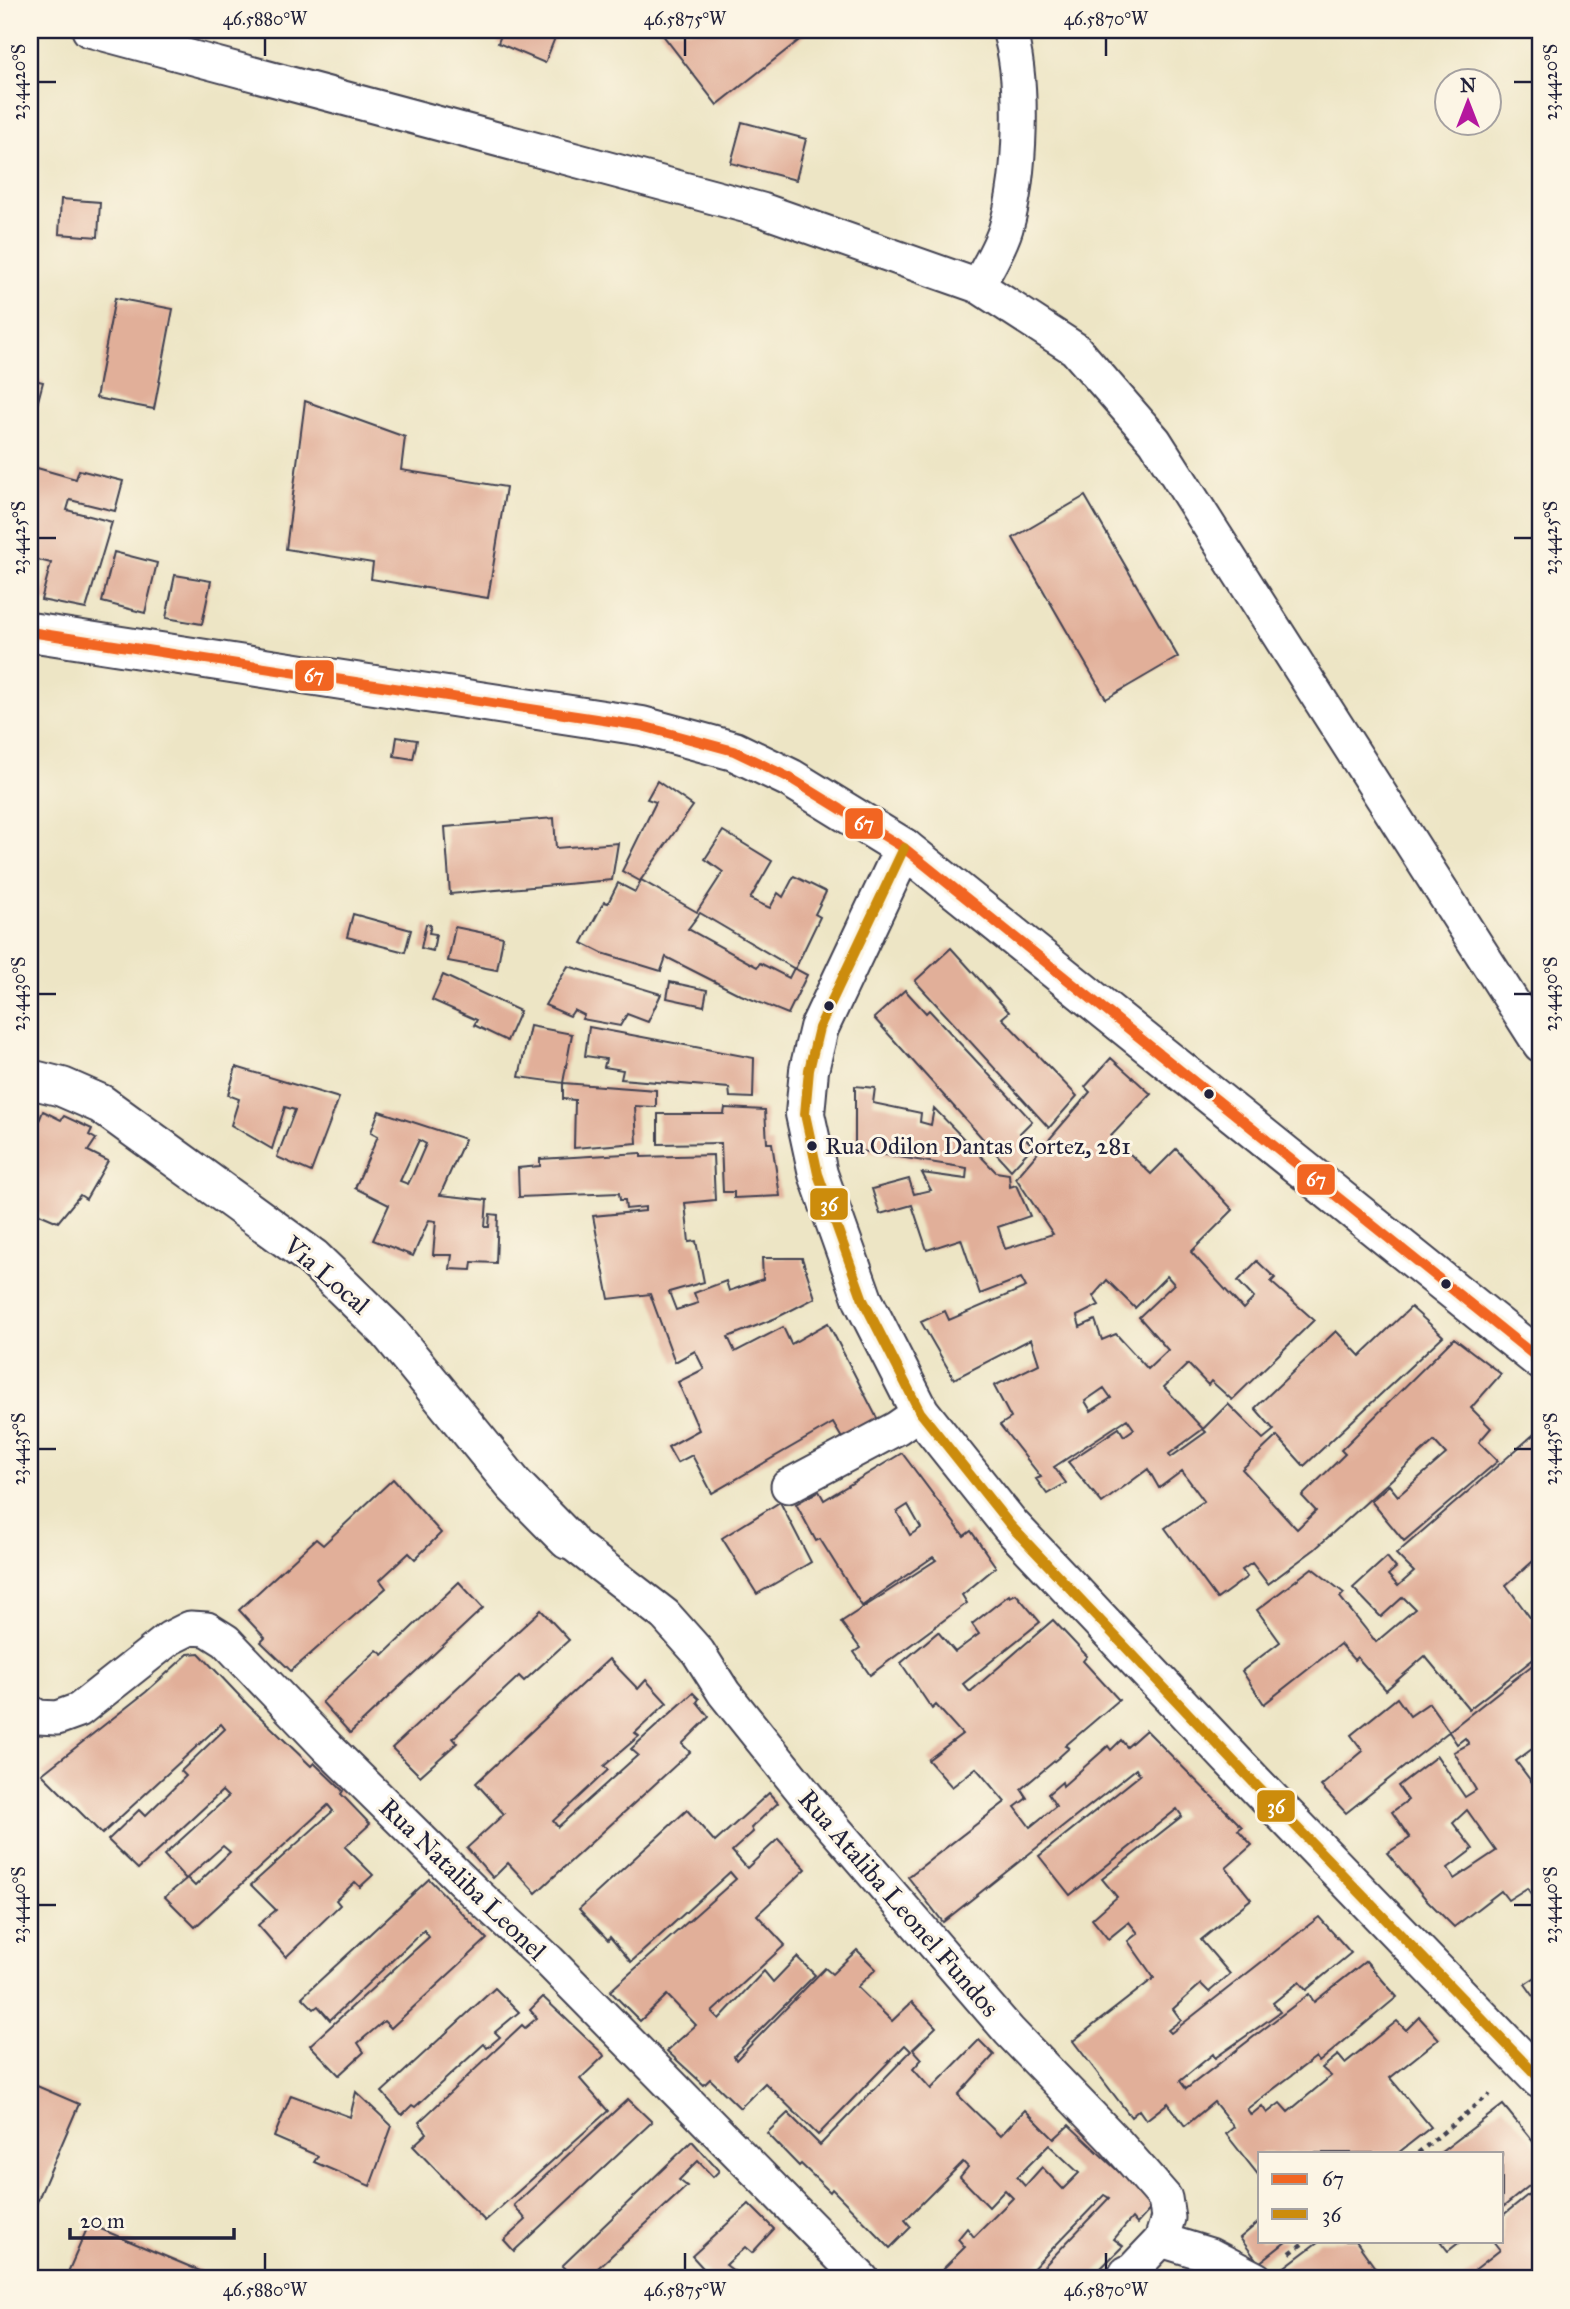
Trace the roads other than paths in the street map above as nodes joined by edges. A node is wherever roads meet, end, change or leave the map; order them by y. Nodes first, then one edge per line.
1 (89, 30) edge
2 (1010, 30) edge
3 (978, 286) junction
4 (30, 632) edge
5 (904, 848) junction
6 (1540, 1045) edge
7 (30, 1079) edge
8 (1540, 1360) edge
9 (920, 1412) junction
10 (788, 1486) dead end
11 (568, 1540) joint
12 (30, 1712) edge
13 (1533, 2072) edge
14 (1161, 2240) junction
15 (1128, 2278) edge
16 (862, 2279) edge
17 (1255, 2279) edge

1 - 3 lane
2 - 3 lane
3 - 6 lane
4 - 5 street
5 - 8 street
5 - 9 street
7 - 11 street, Via Local
9 - 10 lane
9 - 13 street
11 - 14 lane, Rua Ataliba Leonel Fundos
12 - 16 lane, Rua Nataliba Leonel
14 - 15 lane
14 - 17 lane

